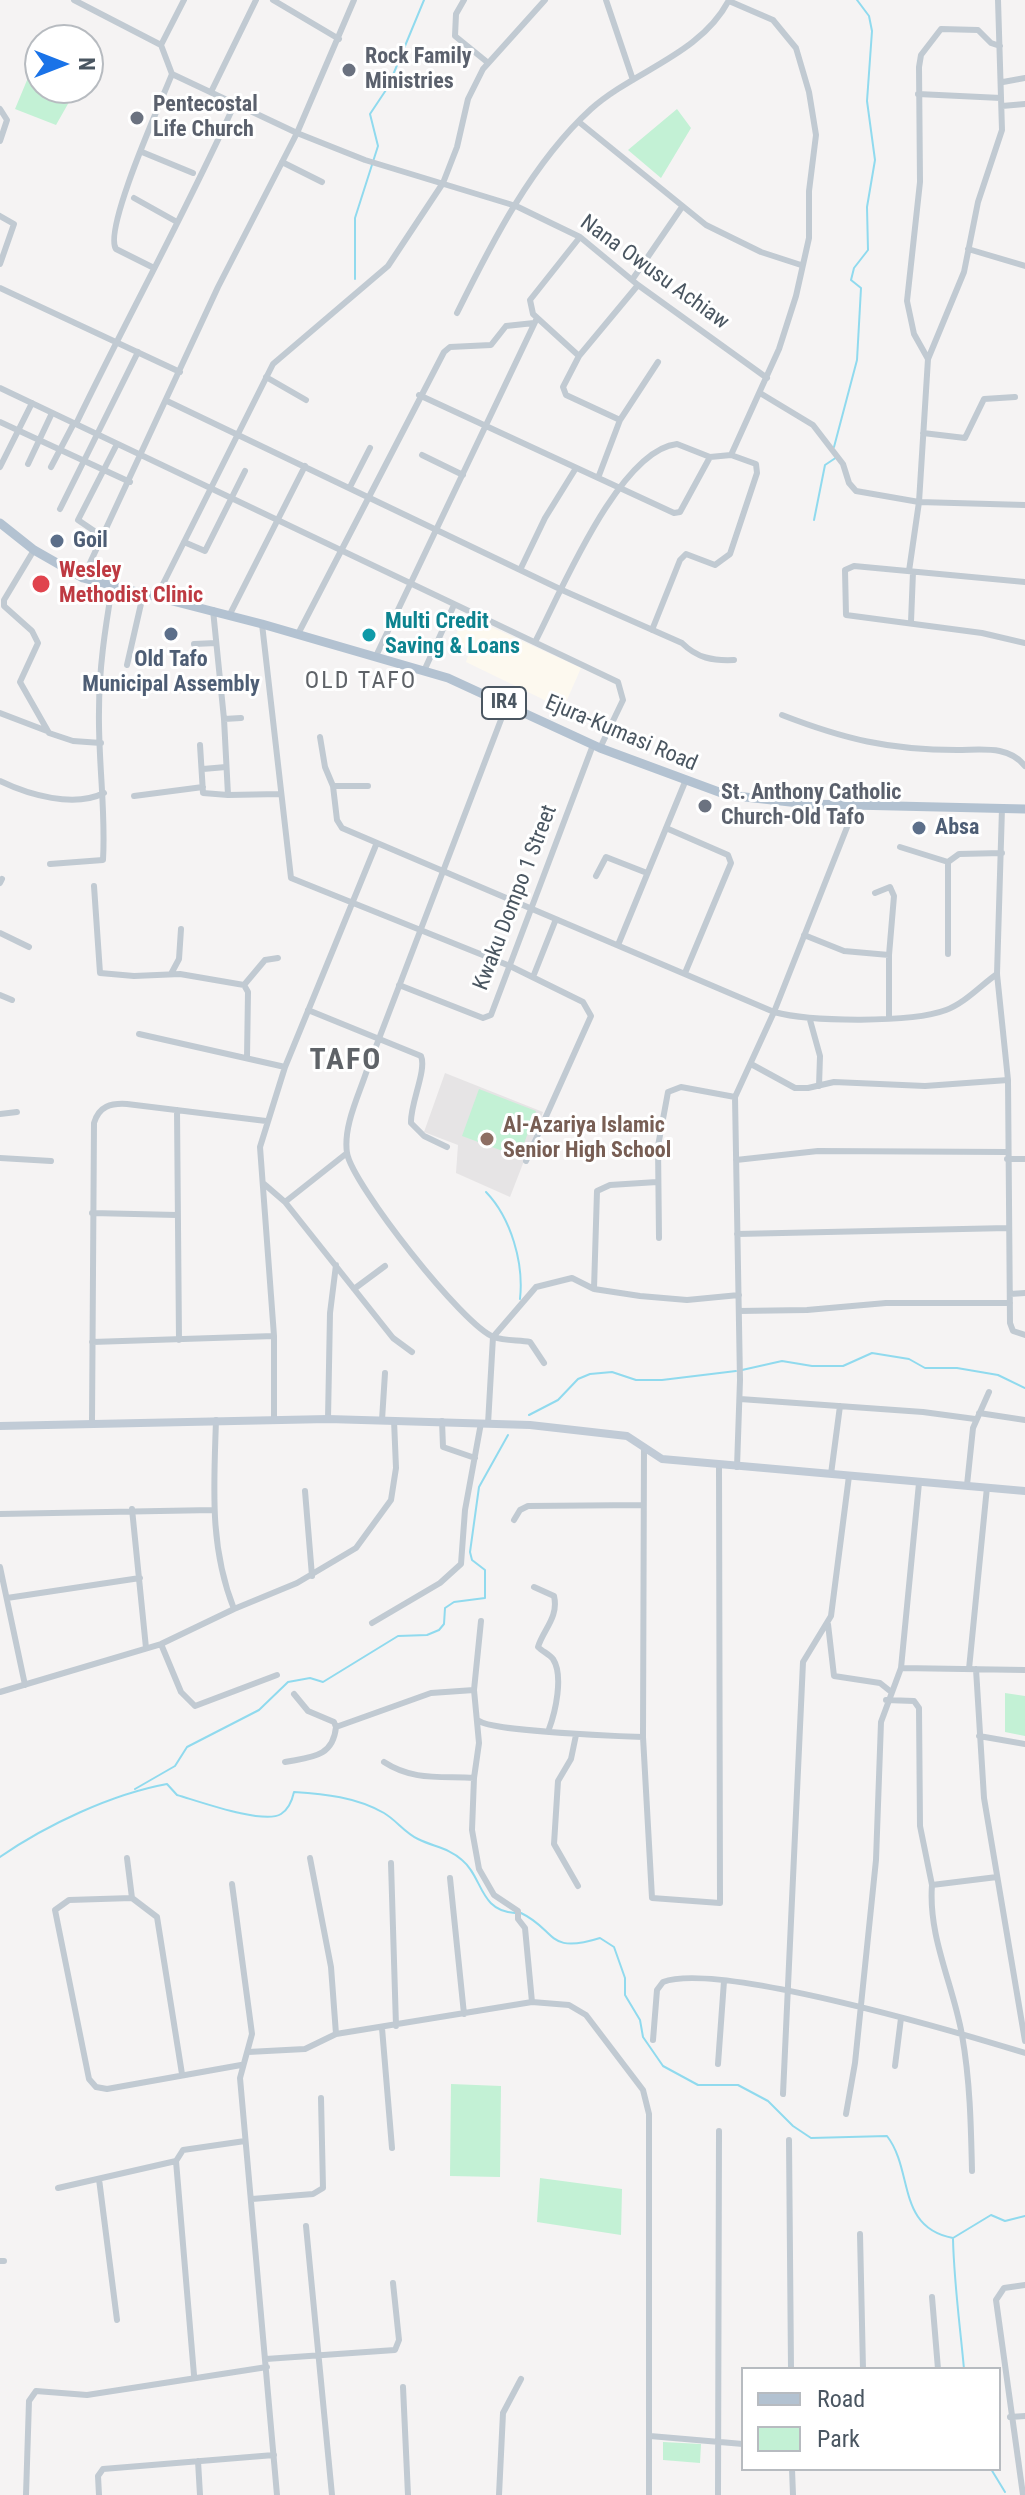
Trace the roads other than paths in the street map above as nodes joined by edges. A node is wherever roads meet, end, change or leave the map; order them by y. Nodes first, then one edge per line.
1 (74, 0) edge
2 (184, 0) edge
3 (256, 0) edge
4 (273, 0) edge
5 (354, 0) edge
6 (464, 0) edge
7 (545, 0) edge
8 (606, 0) edge
9 (729, 0) edge
10 (998, 0) edge
11 (339, 39) junction
12 (161, 45) junction
13 (1000, 46) junction
14 (487, 62) junction
15 (172, 74) junction
16 (1025, 78) edge
17 (633, 80) junction
18 (1003, 82) junction
19 (211, 92) junction
20 (918, 94) junction
21 (1002, 102) junction
22 (235, 103) junction
23 (1025, 104) edge
24 (0, 109) edge
25 (579, 122) junction
26 (297, 133) junction
27 (0, 141) edge
28 (142, 152) junction
29 (282, 162) junction
30 (193, 173) dead end
31 (322, 182) dead end
32 (443, 183) junction
33 (134, 198) dead end
34 (516, 206) junction
35 (682, 207) junction
36 (0, 216) edge
37 (177, 222) junction
38 (580, 237) junction
39 (968, 249) junction
40 (0, 264) edge
41 (801, 265) junction
42 (1025, 266) edge
43 (152, 267) junction
44 (635, 282) junction
45 (0, 288) edge
46 (457, 313) dead end
47 (536, 320) junction
48 (116, 341) junction
49 (138, 352) junction
50 (579, 356) junction
51 (928, 359) junction
52 (658, 362) dead end
53 (180, 372) junction
54 (266, 377) junction
55 (767, 378) junction
56 (0, 388) edge
57 (760, 393) junction
58 (419, 395) junction
59 (1015, 397) dead end
60 (306, 400) dead end
61 (167, 401) junction
62 (32, 403) junction
63 (52, 413) junction
64 (620, 420) junction
65 (0, 422) edge
66 (75, 424) junction
67 (488, 427) junction
68 (17, 430) junction
69 (237, 433) junction
70 (923, 433) junction
71 (97, 434) junction
72 (38, 441) junction
73 (117, 444) junction
74 (370, 448) dead end
75 (60, 451) junction
76 (422, 455) dead end
77 (731, 455) junction
78 (143, 456) junction
79 (710, 457) junction
80 (83, 462) junction
81 (28, 464) dead end
82 (305, 466) junction
83 (0, 467) edge
84 (51, 467) dead end
85 (576, 468) junction
86 (103, 471) junction
87 (245, 471) dead end
88 (463, 475) junction
89 (598, 478) junction
90 (130, 482) junction
91 (350, 487) junction
92 (210, 488) junction
93 (619, 488) junction
94 (371, 497) junction
95 (232, 499) junction
96 (919, 502) junction
97 (1025, 505) edge
98 (60, 509) dead end
99 (276, 519) junction
100 (0, 523) edge
101 (436, 528) junction
102 (103, 537) junction
103 (184, 542) junction
104 (34, 550) junction
105 (344, 552) junction
106 (521, 568) junction
107 (911, 572) junction
108 (83, 578) junction
109 (1025, 582) edge
110 (410, 584) junction
111 (112, 588) junction
112 (562, 590) junction
113 (143, 595) junction
114 (156, 598) junction
115 (454, 605) junction
116 (213, 610) junction
117 (229, 616) junction
118 (911, 622) junction
119 (262, 624) junction
120 (652, 630) junction
121 (298, 634) junction
122 (535, 642) junction
123 (216, 643) junction
124 (1025, 643) edge
125 (194, 644) dead end
126 (376, 656) junction
127 (734, 660) dead end
128 (127, 665) dead end
129 (424, 671) junction
130 (507, 704) junction
131 (0, 713) edge
132 (782, 715) dead end
133 (241, 718) dead end
134 (224, 719) junction
135 (47, 731) junction
136 (320, 737) dead end
137 (101, 743) junction
138 (200, 745) dead end
139 (597, 746) junction
140 (1025, 766) edge
141 (226, 767) junction
142 (203, 769) junction
143 (0, 781) edge
144 (685, 782) junction
145 (333, 786) junction
146 (368, 786) dead end
147 (203, 787) junction
148 (104, 793) junction
149 (280, 794) junction
150 (228, 795) junction
151 (134, 796) dead end
152 (855, 807) junction
153 (1002, 808) junction
154 (1025, 809) edge
155 (666, 828) junction
156 (376, 845) junction
157 (900, 847) dead end
158 (1002, 853) junction
159 (948, 862) junction
160 (50, 864) dead end
161 (442, 872) junction
162 (647, 873) junction
163 (596, 876) dead end
164 (94, 886) dead end
165 (875, 893) dead end
166 (352, 901) junction
167 (530, 909) junction
168 (556, 919) junction
169 (419, 928) junction
170 (181, 929) dead end
171 (0, 933) edge
172 (804, 935) junction
173 (618, 945) junction
174 (29, 947) dead end
175 (948, 954) dead end
176 (889, 955) junction
177 (278, 958) dead end
178 (510, 966) junction
179 (685, 973) junction
180 (171, 974) junction
181 (997, 974) junction
182 (533, 977) junction
183 (244, 985) junction
184 (399, 985) junction
185 (0, 995) edge
186 (12, 1000) dead end
187 (308, 1010) junction
188 (774, 1012) junction
189 (889, 1016) junction
190 (810, 1020) junction
191 (139, 1034) dead end
192 (378, 1041) junction
193 (247, 1058) junction
194 (751, 1064) junction
195 (285, 1067) junction
196 (1008, 1080) junction
197 (819, 1086) junction
198 (735, 1097) junction
199 (177, 1110) junction
200 (17, 1112) dead end
201 (0, 1114) edge
202 (266, 1121) junction
203 (447, 1147) dead end
204 (347, 1153) junction
205 (1007, 1156) junction
206 (0, 1158) edge
207 (1025, 1159) edge
208 (736, 1160) junction
209 (51, 1161) dead end
210 (526, 1161) dead end
211 (657, 1182) junction
212 (263, 1183) junction
213 (285, 1202) junction
214 (92, 1213) junction
215 (177, 1215) junction
216 (1008, 1228) junction
217 (737, 1234) junction
218 (659, 1238) dead end
219 (336, 1265) junction
220 (385, 1266) dead end
221 (354, 1289) junction
222 (594, 1289) junction
223 (1025, 1293) edge
224 (1010, 1294) junction
225 (739, 1295) junction
226 (1010, 1303) junction
227 (739, 1311) junction
228 (1025, 1335) edge
229 (274, 1336) junction
230 (493, 1337) junction
231 (179, 1340) junction
232 (92, 1342) junction
233 (412, 1352) dead end
234 (544, 1363) dead end
235 (385, 1373) dead end
236 (989, 1392) dead end
237 (740, 1399) junction
238 (840, 1406) junction
239 (977, 1416) junction
240 (328, 1419) junction
241 (216, 1420) junction
242 (274, 1420) junction
243 (382, 1420) junction
244 (394, 1420) junction
245 (1025, 1420) edge
246 (442, 1421) junction
247 (92, 1422) junction
248 (484, 1424) junction
249 (0, 1426) edge
250 (644, 1447) junction
251 (475, 1458) junction
252 (719, 1465) junction
253 (737, 1467) junction
254 (831, 1474) junction
255 (849, 1476) junction
256 (919, 1483) junction
257 (967, 1485) junction
258 (987, 1487) junction
259 (305, 1491) dead end
260 (1025, 1491) edge
261 (642, 1505) junction
262 (132, 1509) junction
263 (213, 1510) junction
264 (0, 1514) edge
265 (514, 1520) dead end
266 (0, 1567) edge
267 (312, 1576) junction
268 (140, 1578) junction
269 (534, 1587) dead end
270 (7, 1598) junction
271 (234, 1609) junction
272 (481, 1621) dead end
273 (372, 1623) dead end
274 (828, 1624) junction
275 (161, 1644) junction
276 (146, 1648) junction
277 (901, 1668) junction
278 (972, 1669) junction
279 (1025, 1670) edge
280 (277, 1675) dead end
281 (25, 1685) junction
282 (474, 1690) junction
283 (890, 1691) junction
284 (0, 1692) edge
285 (294, 1694) dead end
286 (886, 1700) junction
287 (479, 1721) junction
288 (336, 1727) junction
289 (494, 1729) junction
290 (549, 1729) junction
291 (576, 1735) junction
292 (979, 1736) junction
293 (643, 1737) junction
294 (479, 1743) junction
295 (1025, 1744) edge
296 (285, 1762) dead end
297 (384, 1762) dead end
298 (474, 1778) junction
299 (127, 1858) dead end
300 (310, 1858) dead end
301 (391, 1863) dead end
302 (997, 1877) junction
303 (450, 1878) dead end
304 (232, 1884) dead end
305 (932, 1885) junction
306 (578, 1886) dead end
307 (132, 1898) junction
308 (724, 1981) junction
309 (789, 1993) junction
310 (532, 2002) junction
311 (861, 2007) junction
312 (464, 2014) junction
313 (901, 2018) junction
314 (396, 2026) junction
315 (382, 2028) junction
316 (336, 2034) junction
317 (962, 2034) junction
318 (653, 2040) dead end
319 (1025, 2041) edge
320 (248, 2052) junction
321 (1025, 2053) edge
322 (718, 2064) dead end
323 (241, 2065) junction
324 (895, 2066) dead end
325 (182, 2074) junction
326 (783, 2094) dead end
327 (321, 2098) dead end
328 (846, 2114) dead end
329 (719, 2131) dead end
330 (789, 2140) dead end
331 (245, 2141) junction
332 (392, 2148) dead end
333 (176, 2161) junction
334 (972, 2171) dead end
335 (99, 2179) junction
336 (58, 2188) dead end
337 (252, 2199) junction
338 (306, 2226) dead end
339 (860, 2234) dead end
340 (393, 2283) dead end
341 (1025, 2285) edge
342 (932, 2297) dead end
343 (117, 2320) dead end
344 (316, 2354) junction
345 (267, 2363) junction
346 (791, 2367) edge
347 (863, 2367) edge
348 (938, 2367) edge
349 (194, 2375) junction
350 (521, 2379) dead end
351 (403, 2387) dead end
352 (1025, 2416) edge
353 (1010, 2417) junction
354 (650, 2436) junction
355 (717, 2443) junction
356 (741, 2444) edge
357 (274, 2455) junction
358 (198, 2461) junction
359 (792, 2471) edge
360 (26, 2495) edge
361 (99, 2495) edge
362 (200, 2495) edge
363 (277, 2495) edge
364 (332, 2495) edge
365 (408, 2495) edge
366 (499, 2495) edge
367 (649, 2495) edge
368 (718, 2495) edge
369 (793, 2495) edge
370 (1023, 2495) edge

1 - 12 street
2 - 12 street
3 - 19 street
4 - 11 street
5 - 11 street
6 - 14 street
7 - 14 street
8 - 17 street
9 - 17 street
9 - 41 street
10 - 13 street
11 - 26 street
12 - 15 street
13 - 18 street
13 - 20 street
14 - 32 street
15 - 19 street, Nana Owusu Achiaw
15 - 28 street
16 - 18 street
17 - 25 street
18 - 21 street
19 - 22 street, Nana Owusu Achiaw
20 - 21 street
20 - 51 street
21 - 23 street
21 - 39 street
22 - 26 street, Nana Owusu Achiaw
22 - 37 street
24 - 27 street
25 - 34 street
25 - 35 street
26 - 29 street
26 - 32 street, Nana Owusu Achiaw
28 - 30 street
28 - 43 street
29 - 31 street
29 - 53 street
32 - 34 street, Nana Owusu Achiaw
32 - 54 street
33 - 37 street
34 - 38 street, Nana Owusu Achiaw
34 - 46 street
35 - 41 street
35 - 44 street
36 - 40 street
37 - 43 street
38 - 44 street, Nana Owusu Achiaw
38 - 47 street
39 - 42 street
39 - 51 street
41 - 55 street
43 - 48 street
44 - 50 street
44 - 55 street, Nana Owusu Achiaw
45 - 48 street
47 - 50 street
47 - 58 street
47 - 67 street
48 - 49 street
48 - 66 street
49 - 53 street
49 - 71 street
50 - 64 street
51 - 70 street
52 - 64 street
53 - 61 street
54 - 60 street
54 - 69 street
55 - 57 street
56 - 62 street
57 - 77 street
57 - 96 street
58 - 67 street
58 - 94 street
59 - 70 street
61 - 69 street
61 - 78 street
62 - 63 street
62 - 68 street
63 - 66 street
63 - 72 street
64 - 89 street
65 - 68 street
66 - 71 street
66 - 75 street
67 - 85 street
67 - 88 street
68 - 72 street
68 - 83 street
69 - 82 street
69 - 92 street
70 - 96 street
71 - 73 street
71 - 80 street
72 - 75 street
72 - 81 street
73 - 78 street
73 - 86 street
74 - 91 street
75 - 80 street
75 - 84 street
76 - 88 street
77 - 79 street
77 - 120 street
78 - 90 street
78 - 92 street
79 - 93 street
79 - 93 street
80 - 86 street
80 - 98 street
82 - 91 street
82 - 99 street
85 - 89 street
85 - 106 street
86 - 90 street
86 - 102 street
87 - 95 street
88 - 101 street
89 - 93 street
90 - 102 street
91 - 94 street
92 - 95 street
92 - 103 street
93 - 112 street
94 - 101 street
94 - 105 street
95 - 99 street
95 - 103 street
96 - 97 street
96 - 107 street
99 - 105 street
99 - 117 street
100 - 104 main road, Ejura-Kumasi Road / IR4
101 - 106 street
101 - 110 street
102 - 108 street
103 - 114 street
104 - 108 main road, Ejura-Kumasi Road / IR4
104 - 135 street
105 - 110 street
105 - 121 street
106 - 112 street
107 - 109 street
107 - 118 street
107 - 118 street
108 - 111 main road, Ejura-Kumasi Road / IR4
110 - 115 street
110 - 126 street
111 - 113 main road, Ejura-Kumasi Road / IR4
111 - 137 street
112 - 120 street
112 - 122 street
113 - 114 main road, Ejura-Kumasi Road / IR4
113 - 128 street
114 - 116 main road, Ejura-Kumasi Road / IR4
115 - 122 street
115 - 129 street
116 - 117 main road, Ejura-Kumasi Road / IR4
116 - 123 street
117 - 119 main road, Ejura-Kumasi Road / IR4
118 - 124 street
119 - 121 main road, Ejura-Kumasi Road / IR4
119 - 149 street
120 - 127 street
121 - 126 main road, Ejura-Kumasi Road / IR4
122 - 139 street, Kwaku Dompo 1 Street
123 - 125 street
123 - 134 street
126 - 129 main road, Ejura-Kumasi Road / IR4
129 - 130 main road, Ejura-Kumasi Road / IR4
130 - 139 main road, Ejura-Kumasi Road / IR4
130 - 161 street
131 - 135 street
132 - 140 street
133 - 134 street
134 - 141 street
135 - 137 street
136 - 145 street
137 - 148 street
138 - 142 street
139 - 144 main road, Ejura-Kumasi Road / IR4
139 - 167 street, Kwaku Dompo 1 Street
141 - 142 street
141 - 150 street
142 - 147 street
143 - 148 street
144 - 152 main road, Ejura-Kumasi Road / IR4
144 - 155 street
145 - 146 street
145 - 156 street
147 - 150 street
147 - 151 street
148 - 160 street
149 - 150 street
149 - 166 street
152 - 153 main road, Ejura-Kumasi Road / IR4
152 - 172 street
153 - 154 main road, Ejura-Kumasi Road / IR4
153 - 158 street
155 - 162 street
155 - 179 street
156 - 161 street
156 - 166 street
157 - 159 street
158 - 159 street
158 - 181 street
159 - 175 street
161 - 167 street
161 - 169 street
162 - 163 street
162 - 173 street
164 - 180 street
165 - 176 street
166 - 169 street
166 - 187 street
167 - 168 street
167 - 178 street, Kwaku Dompo 1 Street
168 - 173 street
168 - 182 street
169 - 178 street
169 - 184 street
170 - 180 street
171 - 174 street
172 - 176 street
172 - 188 street
173 - 179 street
176 - 189 street
177 - 183 street
178 - 182 street
178 - 184 street, Kwaku Dompo 1 Street
179 - 188 street
180 - 183 street
181 - 189 street
181 - 196 street
182 - 210 street
183 - 193 street
184 - 192 street
185 - 186 street
187 - 192 street
187 - 195 street
188 - 190 street
188 - 194 street
189 - 190 street
190 - 197 street
191 - 193 street
192 - 203 street
192 - 204 street
193 - 195 street
194 - 197 street
194 - 198 street
195 - 202 street
196 - 197 street
196 - 205 street
198 - 208 street
198 - 211 street
199 - 202 street
199 - 214 street
199 - 215 street
200 - 201 street
202 - 212 street
204 - 213 street
204 - 230 street
205 - 207 street
205 - 208 street
205 - 216 street
206 - 209 street
208 - 217 street
211 - 218 street
211 - 222 street
212 - 213 street
212 - 229 street
213 - 219 street
214 - 215 street
214 - 232 street
215 - 231 street
216 - 217 street
216 - 224 street
217 - 225 street
219 - 221 street
219 - 240 street
220 - 221 street
221 - 233 street
222 - 225 street
222 - 230 street
223 - 224 street
224 - 226 street
225 - 227 street
226 - 227 street
226 - 228 street
227 - 237 street
229 - 231 street
229 - 242 street
230 - 234 street
230 - 248 street
231 - 232 street
232 - 247 street
235 - 243 street
236 - 239 street
237 - 238 street
237 - 253 street
238 - 239 street
238 - 254 street
239 - 245 street
239 - 257 street
240 - 242 street
240 - 243 street
241 - 242 street
241 - 247 street
241 - 263 street
243 - 244 street
244 - 246 street
244 - 267 street
246 - 248 street
246 - 251 street
247 - 249 street
248 - 250 street
248 - 251 street
250 - 252 street
250 - 261 street
251 - 273 street
252 - 253 street
252 - 293 street
253 - 254 street
254 - 255 street
255 - 256 street
255 - 274 street
256 - 257 street
256 - 277 street
257 - 258 street
258 - 260 street
258 - 278 street
259 - 267 street
261 - 265 street
261 - 293 street
262 - 263 street
262 - 264 street
262 - 268 street
263 - 271 street
266 - 270 street
267 - 271 street
268 - 270 street
268 - 276 street
269 - 290 street
270 - 281 street
271 - 275 street
272 - 282 street
274 - 283 street
274 - 309 street
275 - 276 street
275 - 280 street
276 - 281 street
277 - 278 street
277 - 283 street
278 - 279 street
278 - 292 street
281 - 284 street
282 - 287 street
282 - 288 street
283 - 286 street
285 - 288 street
286 - 305 street
286 - 311 street
287 - 289 street
287 - 294 street
288 - 296 street
289 - 290 street
289 - 294 street
290 - 291 street
291 - 293 street
291 - 306 street
292 - 295 street
292 - 302 street
294 - 298 street
297 - 298 street
298 - 310 street
299 - 307 street
300 - 316 street
301 - 314 street
302 - 305 street
302 - 319 street
303 - 312 street
304 - 320 street
305 - 317 street
307 - 325 street
307 - 325 street
308 - 309 street
308 - 318 street
308 - 322 street
309 - 311 street
309 - 326 street
310 - 312 street
310 - 354 street
311 - 313 street
311 - 328 street
312 - 314 street
313 - 317 street
313 - 324 street
314 - 315 street
315 - 316 street
315 - 332 street
316 - 320 street
317 - 321 street
317 - 334 street
320 - 323 street
323 - 325 street
323 - 331 street
327 - 337 street
329 - 355 street
330 - 346 street
331 - 333 street
331 - 337 street
333 - 335 street
333 - 349 street
335 - 336 street
335 - 343 street
337 - 345 street
338 - 344 street
339 - 347 street
340 - 344 street
341 - 353 street
342 - 348 street
344 - 345 street
344 - 364 street
345 - 349 street
345 - 357 street
349 - 360 street
350 - 366 street
351 - 365 street
352 - 353 street
353 - 370 street
354 - 355 street
354 - 367 street
355 - 356 street
355 - 368 street
357 - 358 street
357 - 363 street
358 - 361 street
358 - 362 street
359 - 369 street

